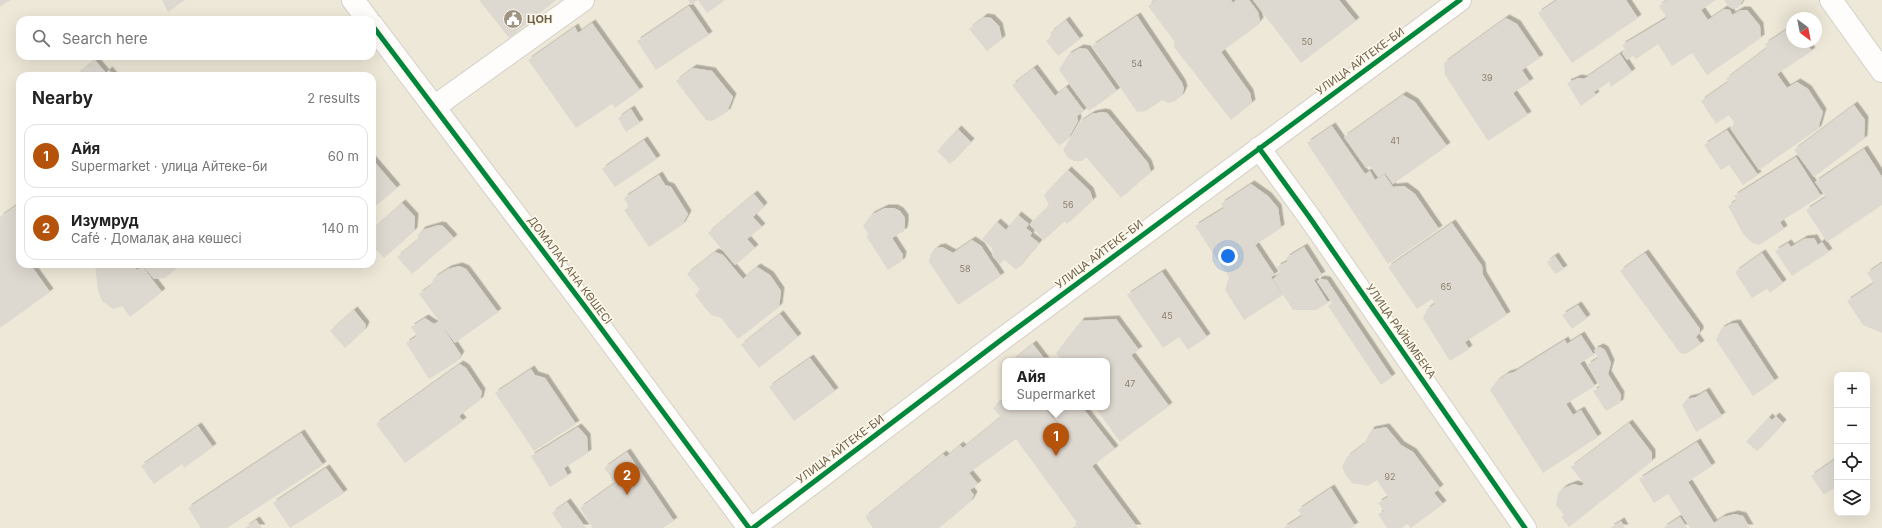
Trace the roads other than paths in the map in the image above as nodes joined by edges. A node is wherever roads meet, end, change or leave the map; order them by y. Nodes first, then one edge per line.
1 (353, 0) edge
2 (583, 0) edge
3 (1460, 0) edge
4 (1831, 0) edge
5 (365, 16) edge
6 (376, 30) edge
7 (1882, 70) edge
8 (434, 107) junction
9 (1259, 148) junction
10 (749, 528) edge
11 (753, 528) edge
12 (1525, 528) edge

1 - 5 street
2 - 8 street
3 - 9 street, УЛИЦА АЙТЕКЕ-БИ
4 - 7 street
6 - 8 street, ДОМАЛАҚ АНА КӨШЕСІ
8 - 10 street, ДОМАЛАҚ АНА КӨШЕСІ
9 - 11 street, УЛИЦА АЙТЕКЕ-БИ
9 - 12 street, УЛИЦА РАЙЫМБЕКА

